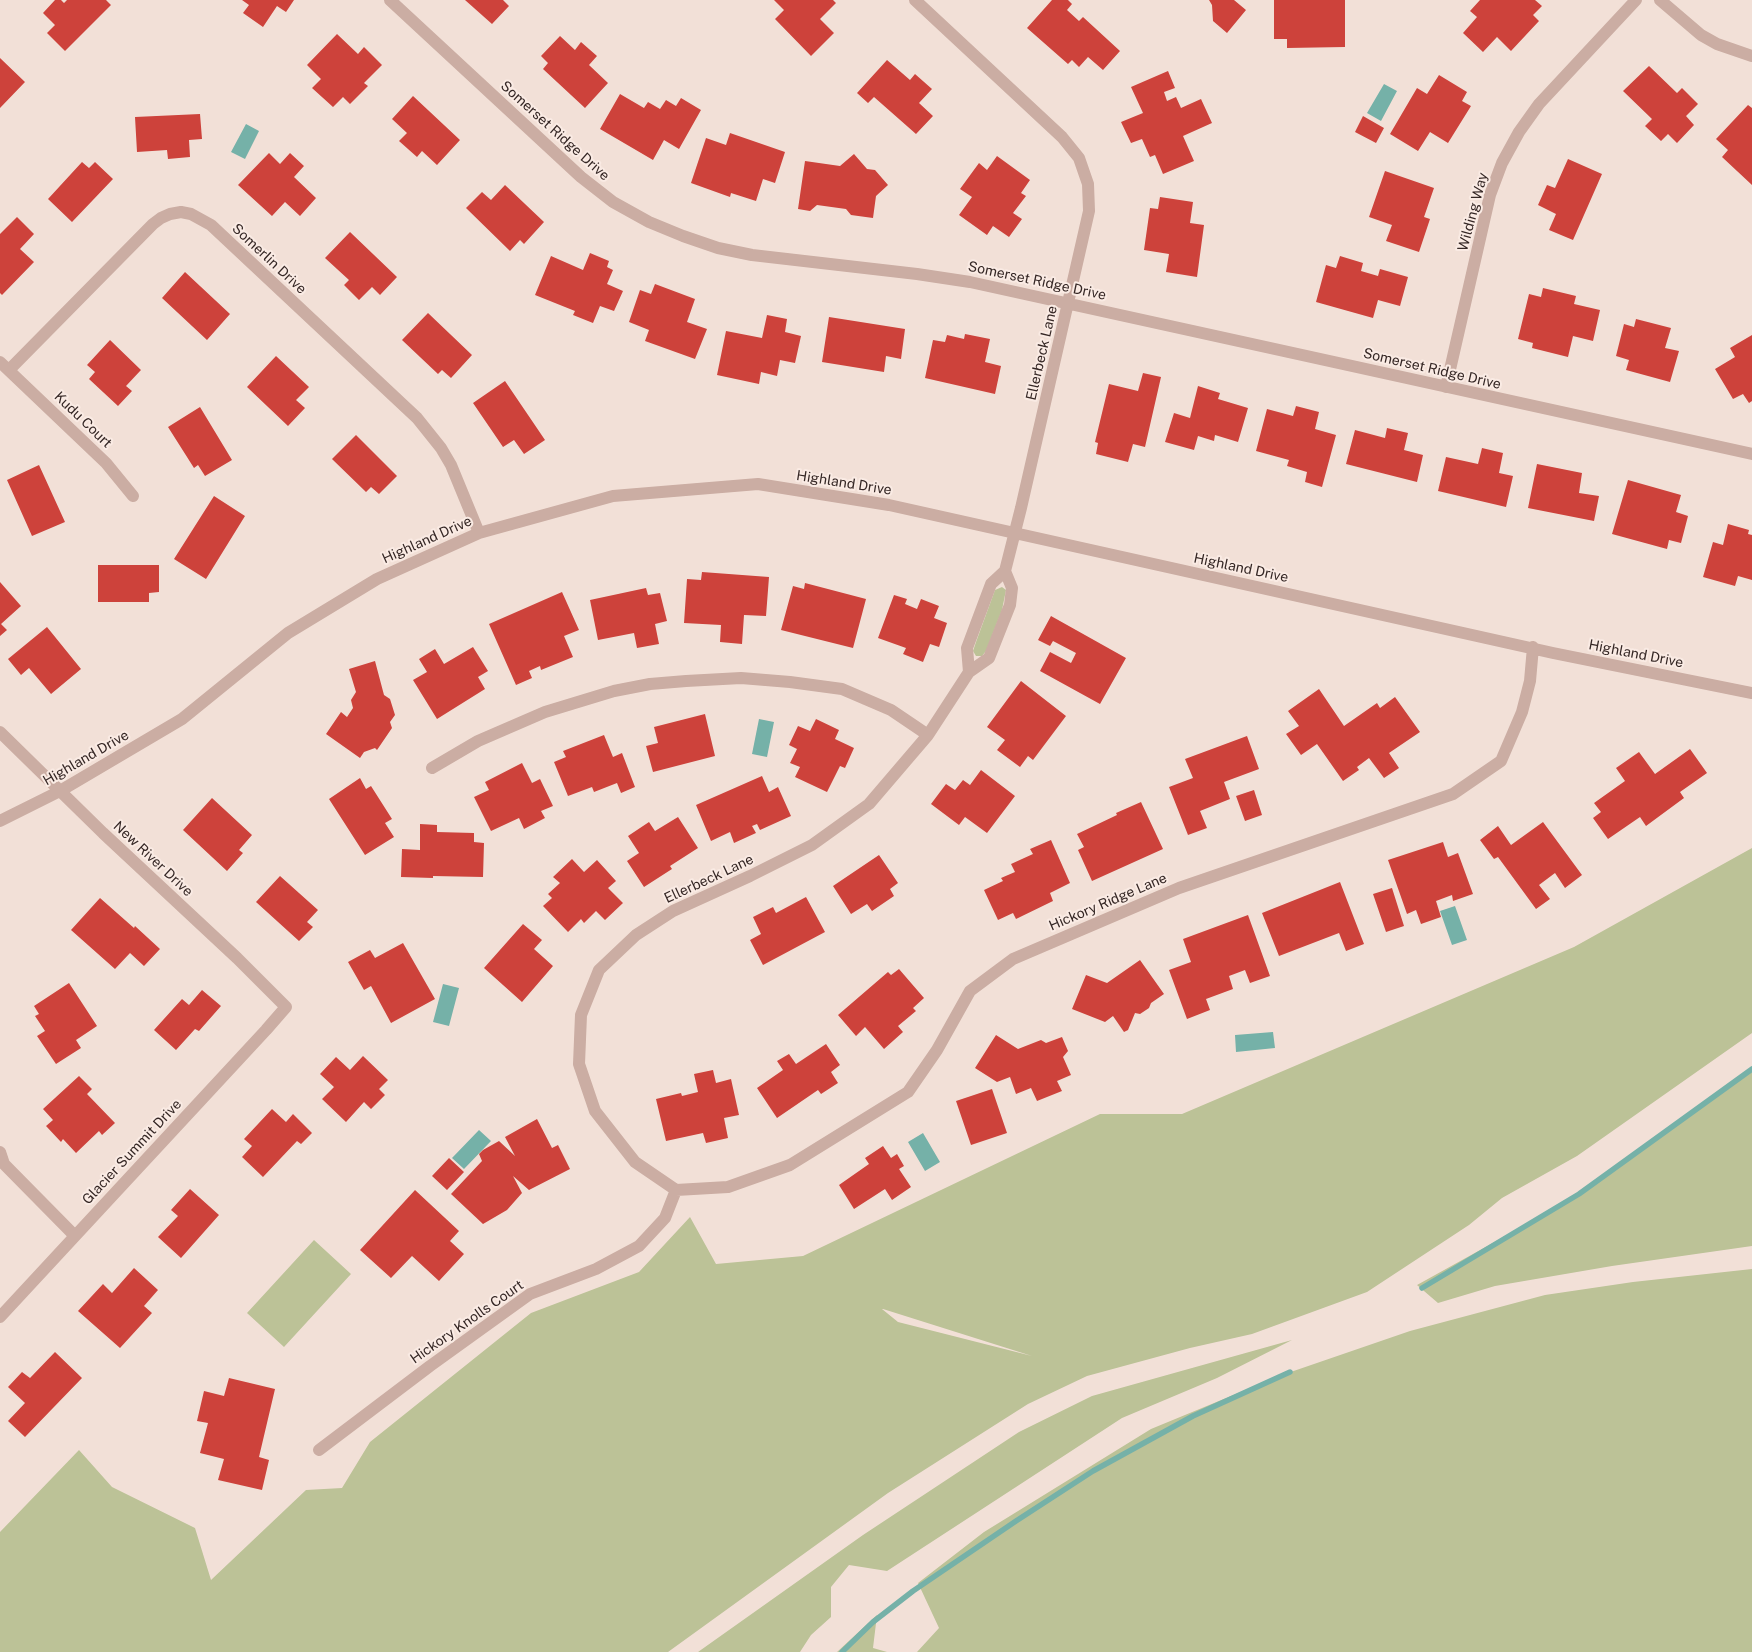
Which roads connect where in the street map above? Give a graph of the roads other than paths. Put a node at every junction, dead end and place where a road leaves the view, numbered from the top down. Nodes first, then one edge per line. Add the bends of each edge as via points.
1 (390, 0) edge
2 (915, 0) edge
3 (1636, 0) edge
4 (1660, 0) edge
5 (1752, 56) edge
6 (1069, 302) junction
7 (4, 366) edge
8 (1446, 387) junction
9 (1752, 454) edge
10 (132, 496) dead end
11 (479, 532) junction
12 (1015, 533) junction
13 (1005, 571) junction
14 (1533, 647) junction
15 (969, 672) junction
16 (1752, 693) edge
17 (0, 732) edge
18 (928, 735) junction
19 (432, 768) dead end
20 (60, 792) junction
21 (0, 821) edge
22 (286, 1006) joint
23 (0, 1152) edge
24 (676, 1190) junction
25 (75, 1236) junction
26 (0, 1317) edge
27 (319, 1450) dead end

1 - 6 street, Somerset Ridge Drive via 581,178 613,202 650,222 718,248 752,255 944,278
2 - 6 street, Ellerbeck Lane via 1062,137 1079,158 1088,184 1089,211
3 - 8 street, Wilding Way via 1539,104 1502,163 1490,195
4 - 5 street via 1701,35
6 - 8 street, Somerset Ridge Drive
6 - 12 street, Ellerbeck Lane
7 - 10 street, Kudu Court via 106,463
7 - 11 street, Somerlin Drive via 152,224 170,214 191,214 211,225 416,418 451,465
8 - 9 street, Somerset Ridge Drive
11 - 12 street, Highland Drive via 613,496 758,484 888,505
11 - 20 street, Highland Drive via 376,579 288,633 182,720
12 - 13 street, Ellerbeck Lane
12 - 14 street, Highland Drive
13 - 15 street, Ellerbeck Lane via 991,584 967,648
13 - 15 street, Ellerbeck Lane via 1012,588 1010,605 989,658
14 - 16 street, Highland Drive
14 - 24 street, Hickory Ridge Lane via 1530,681 1522,712 1500,761 1452,794 1179,888 1013,959 970,991 937,1050 908,1092 790,1166 728,1187
15 - 18 street, Ellerbeck Lane
17 - 20 street, New River Drive
18 - 19 street via 890,710 842,689 741,678 686,681 614,691 544,712 478,741
18 - 24 street, Ellerbeck Lane via 869,804 812,844 673,910 636,935 599,970 581,1015 579,1064 595,1111 635,1162
20 - 21 street, Highland Drive
20 - 22 street, New River Drive
22 - 25 street, Glacier Summit Drive
23 - 25 street via 4,1164
24 - 27 street, Hickory Knolls Court via 666,1218 639,1246 596,1269 530,1294
25 - 26 street, Glacier Summit Drive

